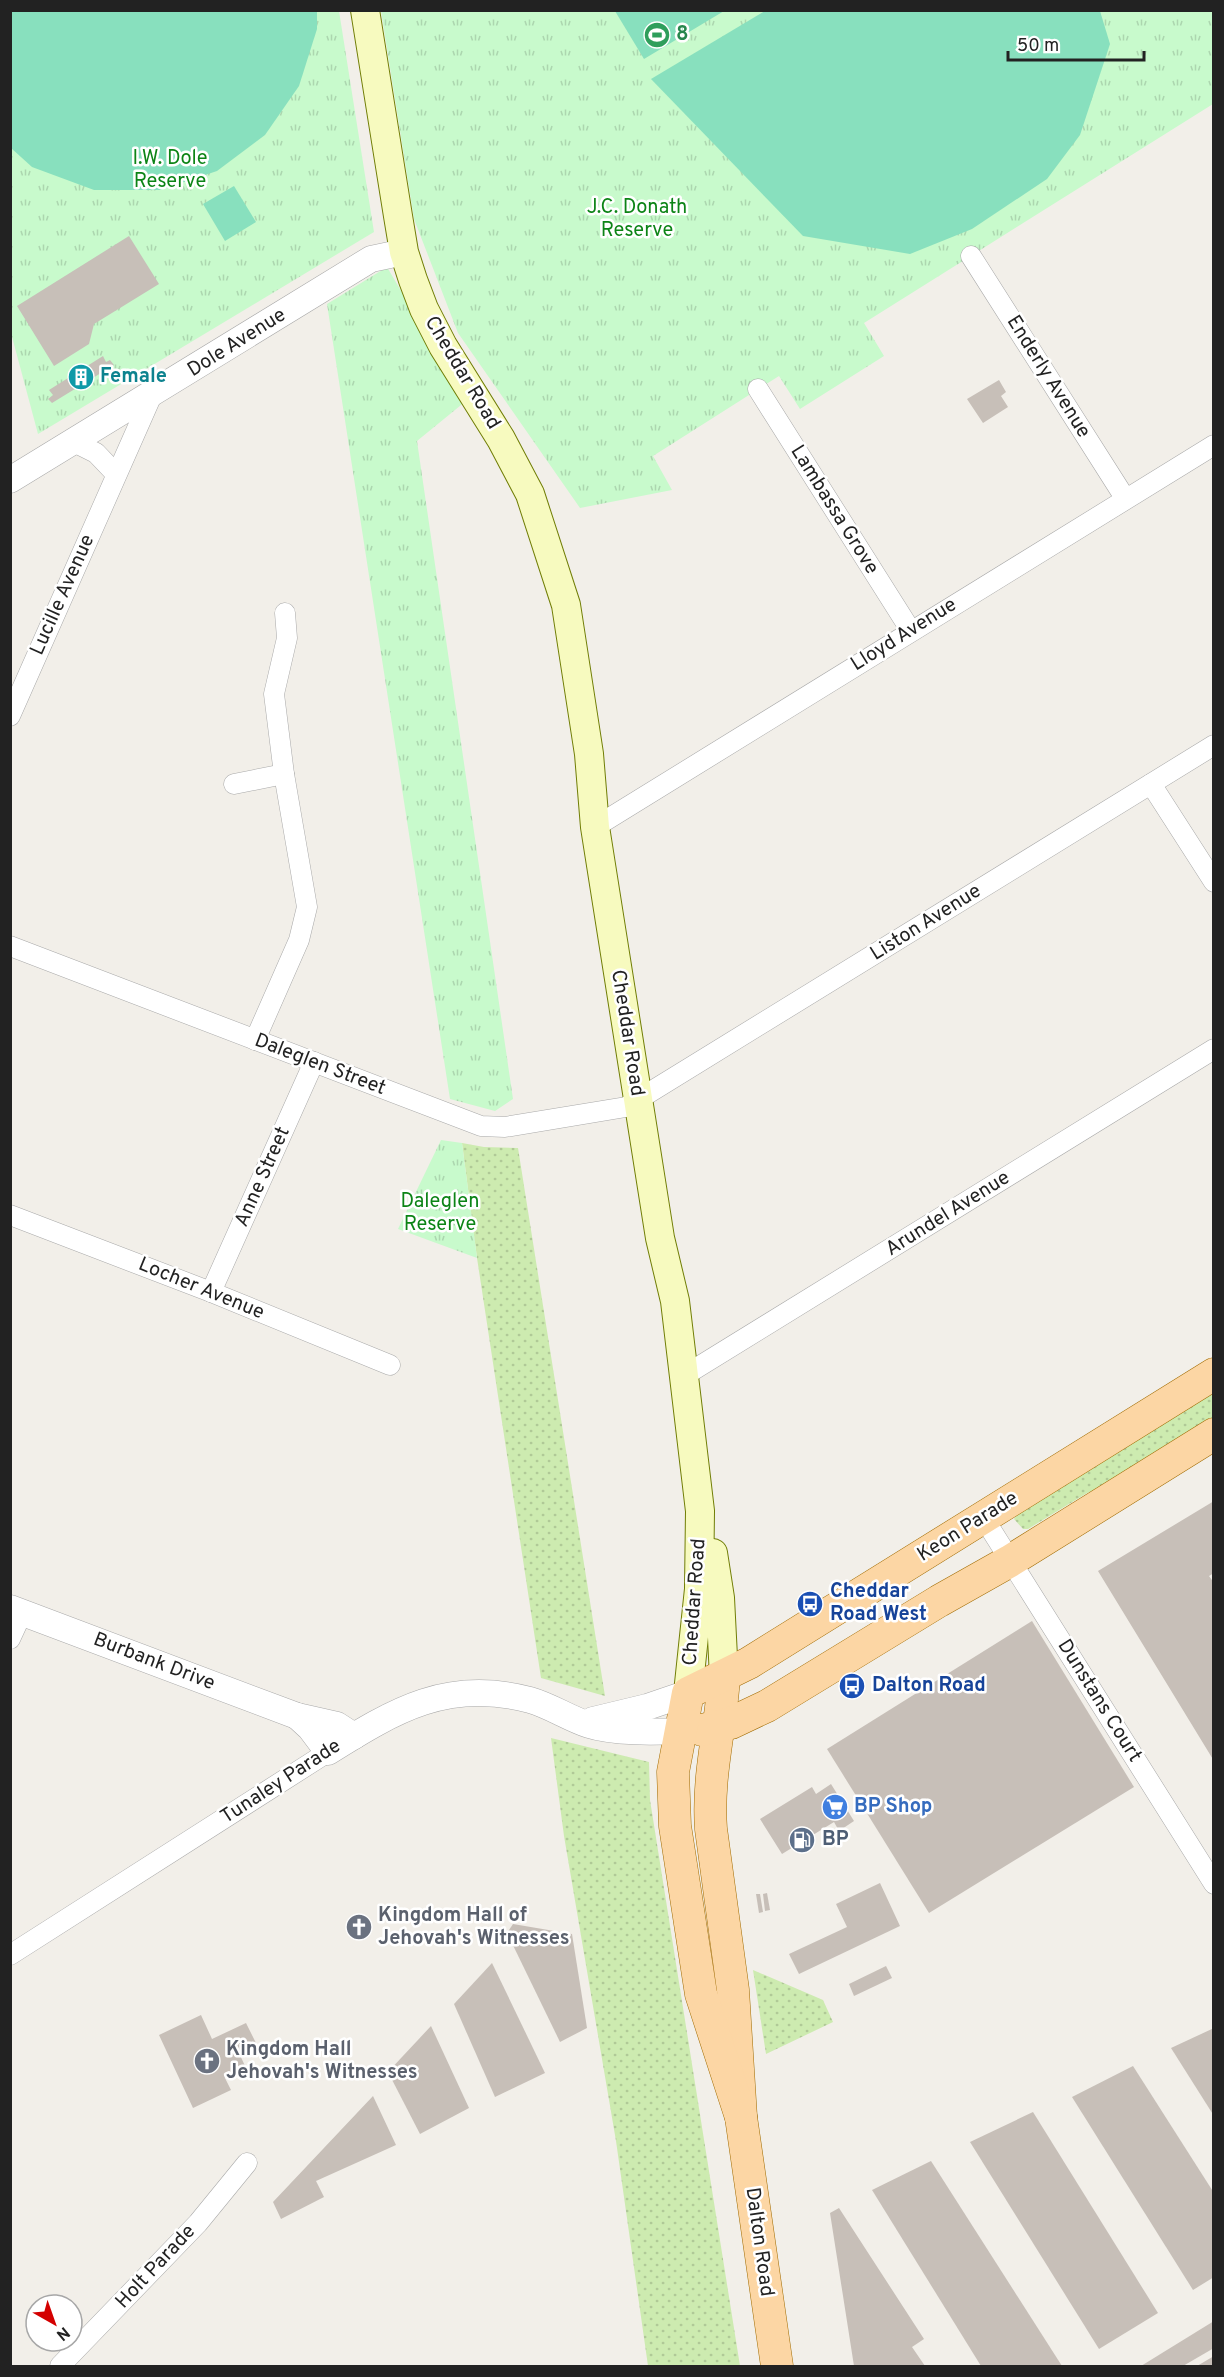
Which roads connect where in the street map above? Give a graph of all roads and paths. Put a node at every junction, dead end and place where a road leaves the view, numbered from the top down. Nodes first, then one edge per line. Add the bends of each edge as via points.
1 (365, 10) edge
2 (405, 252) junction
3 (971, 256) dead end
4 (758, 389) dead end
5 (152, 395) junction
6 (74, 442) junction
7 (1214, 445) edge
8 (116, 474) junction
9 (10, 480) edge
10 (1125, 498) junction
11 (285, 613) dead end
12 (911, 631) junction
13 (10, 716) edge
14 (1214, 745) edge
15 (284, 774) junction
16 (234, 784) dead end
17 (1151, 784) junction
18 (595, 827) junction
19 (1214, 882) edge
20 (10, 946) edge
21 (255, 1040) junction
22 (1214, 1049) edge
23 (314, 1062) junction
24 (637, 1100) junction
25 (10, 1215) edge
26 (211, 1292) junction
27 (390, 1365) dead end
28 (1214, 1374) edge
29 (682, 1377) junction
30 (1214, 1434) edge
31 (700, 1511) junction
32 (983, 1517) junction
33 (1010, 1561) junction
34 (16, 1610) edge
35 (10, 1639) edge
36 (724, 1677) junction
37 (688, 1693) junction
38 (297, 1716) junction
39 (575, 1720) junction
40 (717, 1726) junction
41 (681, 1731) junction
42 (354, 1736) junction
43 (328, 1752) junction
44 (1214, 1884) edge
45 (10, 1955) edge
46 (741, 2116) junction
47 (247, 2163) dead end
48 (60, 2367) edge
49 (777, 2367) edge

1 - 2 main road, Cheddar Road
2 - 5 street, Dole Avenue via 371,259
2 - 18 main road, Cheddar Road via 424,309 521,476 550,550 568,617 590,754
3 - 10 street, Enderly Avenue
4 - 12 street, Lambassa Grove
5 - 6 street, Dole Avenue
5 - 8 street, Lucille Avenue
6 - 8 street via 96,453
6 - 9 street, Dole Avenue
7 - 10 street, Lloyd Avenue
8 - 13 street, Lucille Avenue
10 - 12 street, Lloyd Avenue
11 - 15 street via 287,638 274,694
12 - 18 street, Lloyd Avenue
14 - 17 street, Liston Avenue
15 - 16 street
15 - 21 street via 307,907 299,940
17 - 19 street
17 - 24 street, Liston Avenue
18 - 24 main road, Cheddar Road
20 - 21 street, Daleglen Street
21 - 23 street, Daleglen Street
22 - 29 street, Arundel Avenue
23 - 24 street, Daleglen Street via 481,1126 505,1127 626,1107
23 - 26 street, Anne Street
24 - 29 main road, Cheddar Road via 660,1238 661,1303
25 - 26 street, Locher Avenue
26 - 27 street, Locher Avenue
28 - 32 main road, Keon Parade
29 - 31 main road, Cheddar Road
30 - 33 main road
31 - 36 main road, Cheddar Road via 717,1578
31 - 37 main road, Cheddar Road via 699,1589
32 - 33 street, Dunstans Court
32 - 36 main road, Keon Parade
33 - 40 main road via 758,1711
33 - 44 street, Dunstans Court
34 - 35 street
34 - 38 street, Burbank Drive
36 - 37 main road, Keon Parade
36 - 40 main road, Dalton Road
37 - 39 street via 607,1718
37 - 41 main road, Dalton Road
38 - 42 street, Burbank Drive via 337,1725
38 - 43 street, Burbank Drive
39 - 41 street, Tunaley Parade via 608,1729
39 - 42 street, Tunaley Parade via 530,1700 469,1693 413,1704
40 - 41 main road
40 - 46 main road, Dalton Road via 710,1815 733,1990
41 - 46 main road, Dalton Road via 672,1783 680,1866 701,1994
42 - 43 street, Tunaley Parade
43 - 45 street, Tunaley Parade
46 - 49 main road, Dalton Road
47 - 48 street, Holt Parade via 198,2223

